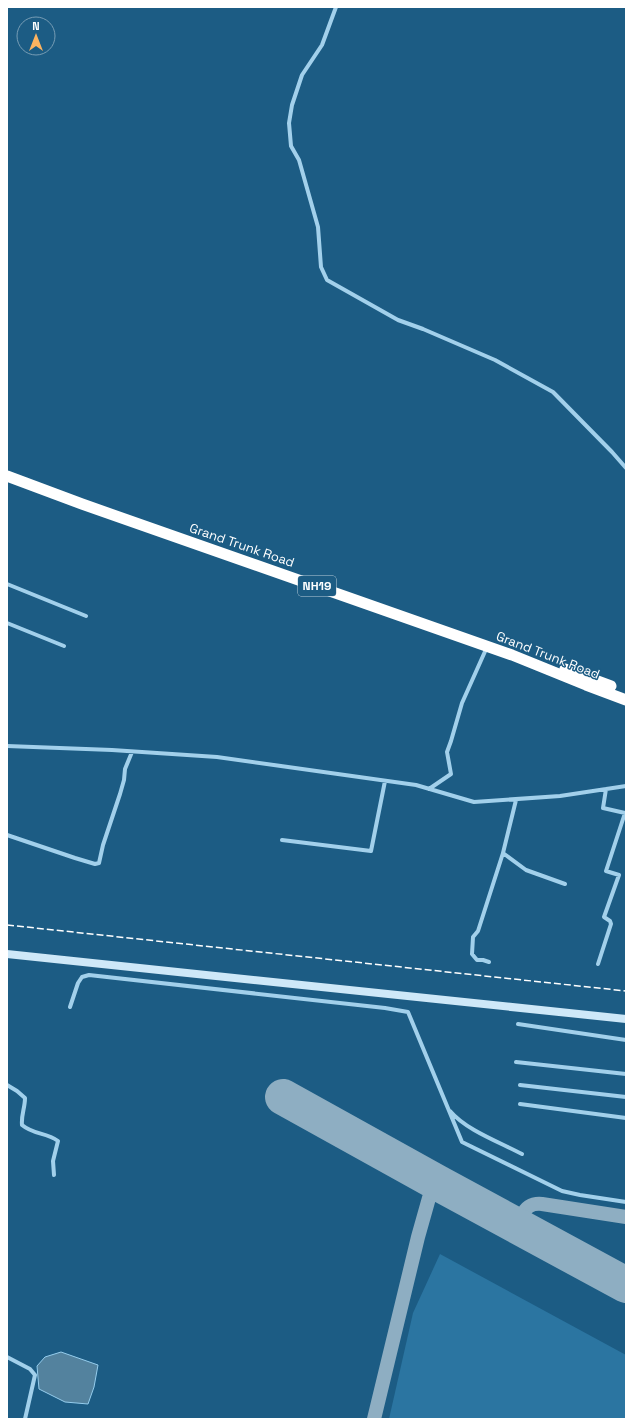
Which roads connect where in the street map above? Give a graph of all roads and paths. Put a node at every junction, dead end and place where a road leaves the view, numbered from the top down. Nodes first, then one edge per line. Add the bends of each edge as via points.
1 (336, 7) edge
2 (626, 468) edge
3 (7, 470) edge
4 (7, 476) edge
5 (7, 584) edge
6 (86, 616) dead end
7 (7, 622) edge
8 (64, 646) dead end
9 (487, 646) junction
10 (626, 692) edge
11 (626, 700) edge
12 (7, 746) edge
13 (132, 752) junction
14 (385, 780) junction
15 (626, 786) edge
16 (429, 789) junction
17 (606, 789) junction
18 (516, 800) junction
19 (7, 835) edge
20 (282, 840) dead end
21 (503, 853) junction
22 (566, 884) dead end
23 (7, 954) edge
24 (489, 962) dead end
25 (598, 964) dead end
26 (70, 1006) dead end
27 (626, 1019) edge
28 (518, 1024) dead end
29 (626, 1040) edge
30 (516, 1062) dead end
31 (626, 1074) edge
32 (7, 1085) edge
33 (520, 1085) dead end
34 (626, 1097) edge
35 (520, 1104) dead end
36 (447, 1107) junction
37 (626, 1118) edge
38 (522, 1154) dead end
39 (54, 1175) dead end
40 (626, 1202) edge
41 (7, 1357) edge
42 (25, 1419) edge

1 - 2 street via 322,45 302,75 289,124 291,146 298,160 318,227 321,267 327,280 398,320 495,360 553,392
3 - 10 highway, Grand Trunk Road / NH19 via 494,642
4 - 9 highway, Grand Trunk Road / NH19
5 - 6 street
7 - 8 street
9 - 11 highway, Grand Trunk Road / NH19
9 - 16 street via 462,703 450,741 448,752 451,774
12 - 13 street
13 - 14 street via 217,757
13 - 19 street via 99,863 95,864
14 - 16 street
14 - 20 street via 371,851
15 - 17 street
16 - 18 street via 474,802
17 - 18 street
17 - 25 street via 603,808 625,813 606,871 619,874 604,918 611,924
18 - 21 street
21 - 22 street via 526,870
21 - 24 street via 478,931 473,938 472,954 477,960
23 - 27 main road
26 - 36 street via 78,983 82,977 89,975 408,1012
28 - 29 street
30 - 31 street
32 - 39 street via 25,1098 22,1125 29,1131 58,1141 53,1161
33 - 34 street
35 - 37 street
36 - 38 street via 456,1118 475,1130
36 - 40 street via 462,1142 562,1191
41 - 42 street via 30,1369 35,1375

